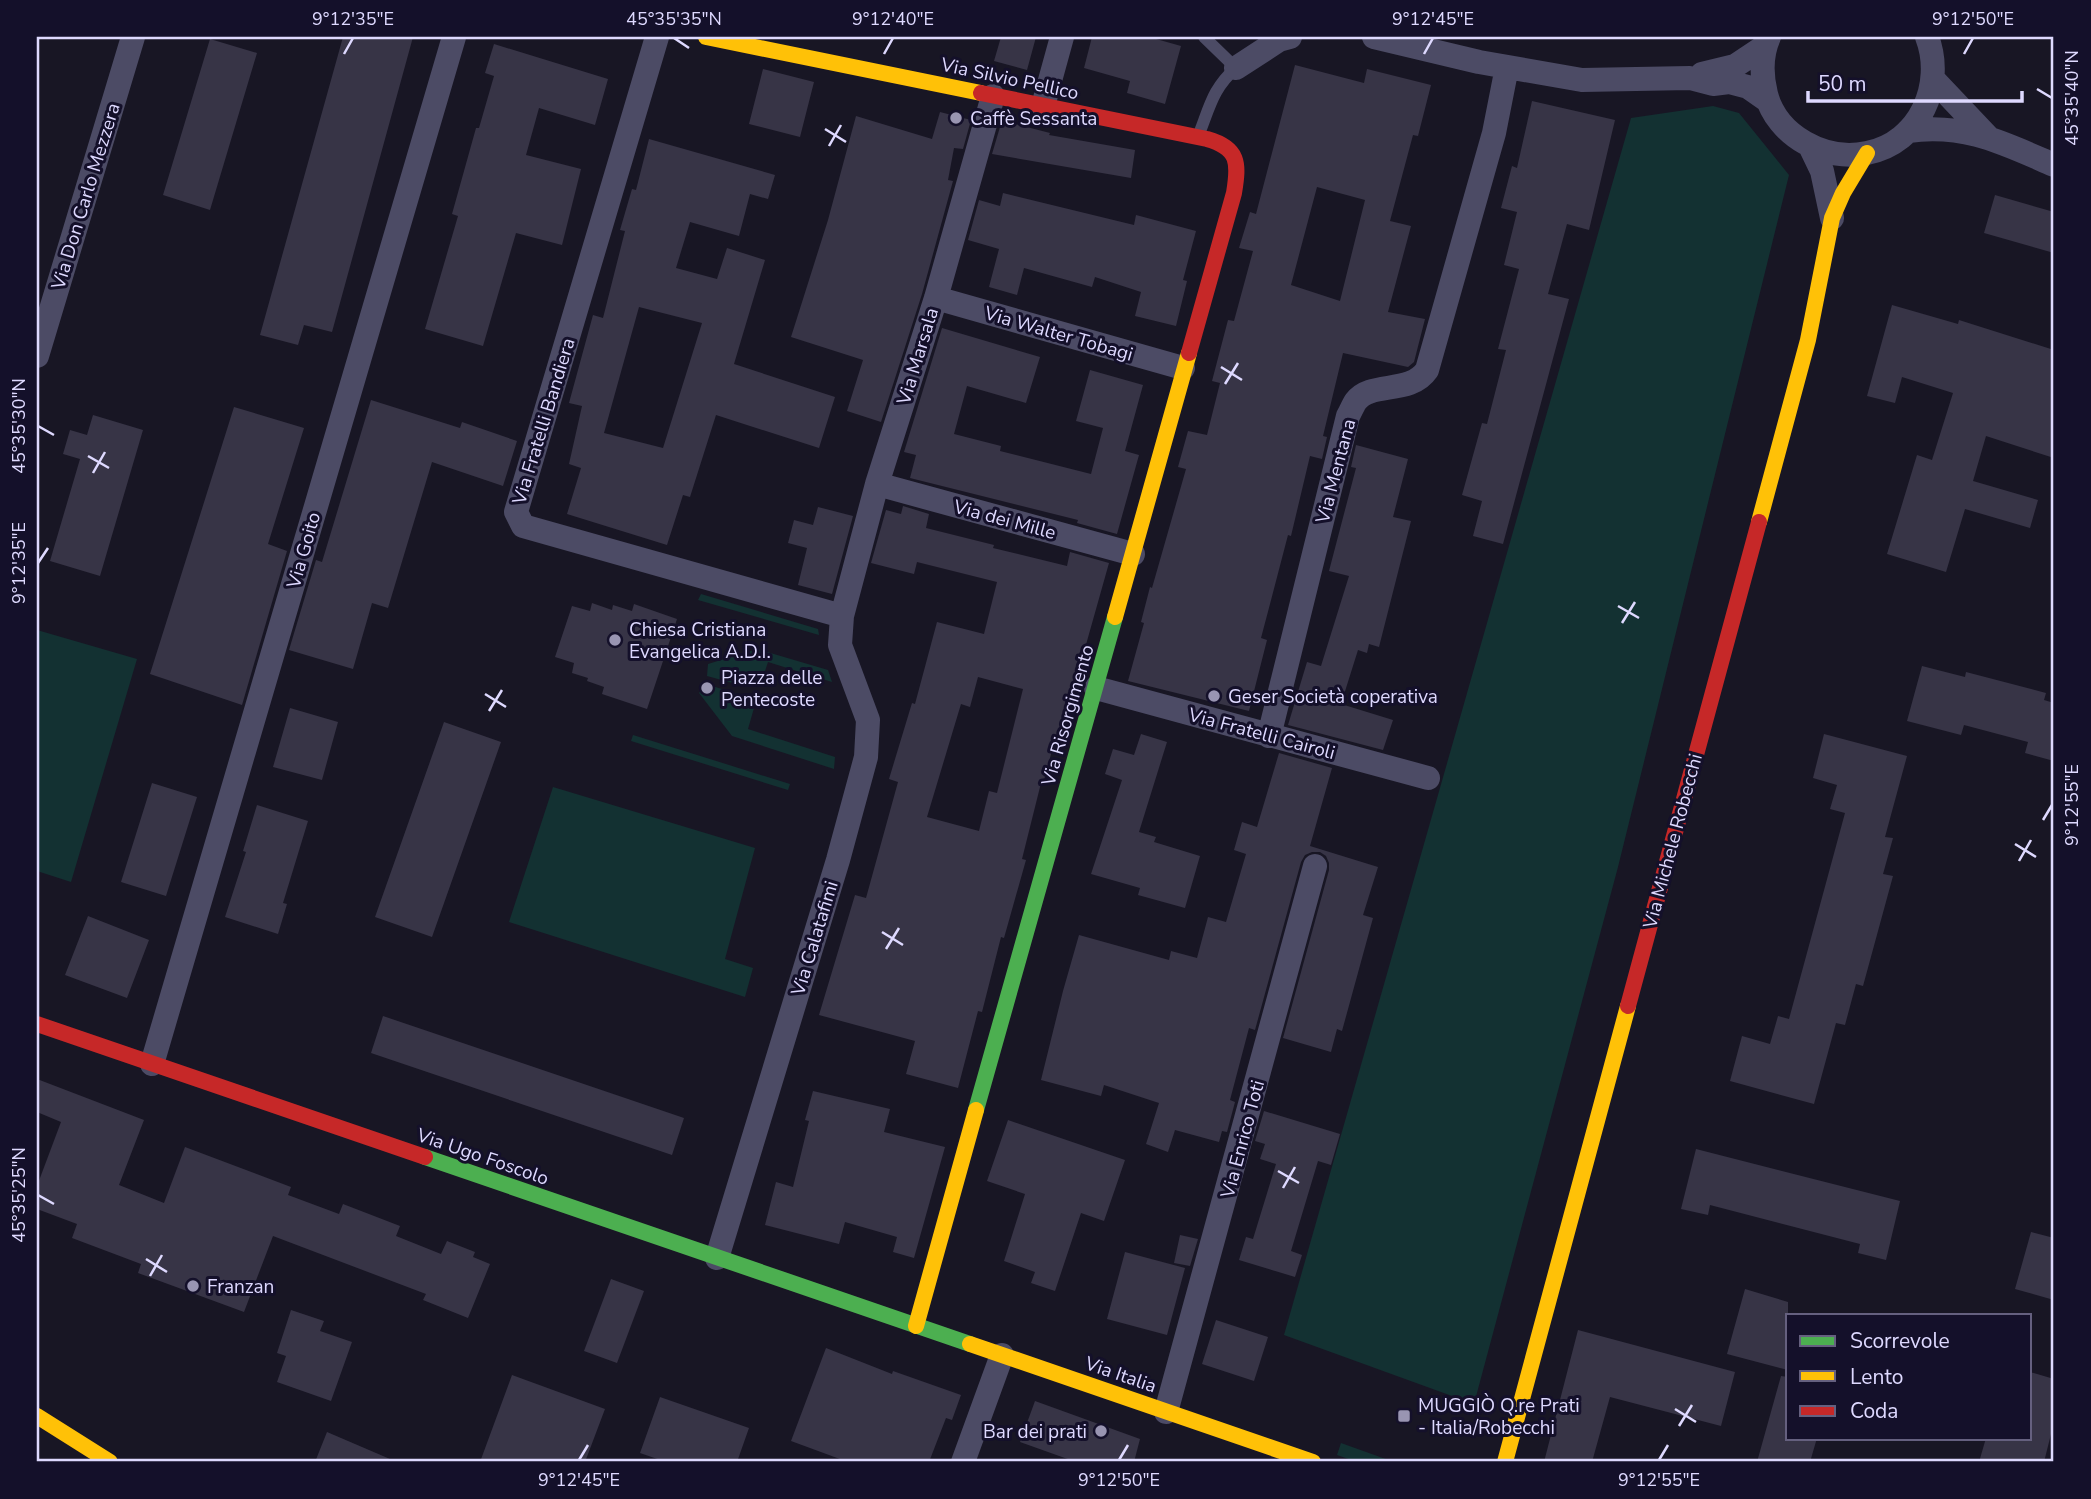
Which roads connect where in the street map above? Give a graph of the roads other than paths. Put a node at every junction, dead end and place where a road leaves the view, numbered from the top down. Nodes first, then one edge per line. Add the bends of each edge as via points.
1 (133, 37) edge
2 (454, 37) edge
3 (657, 37) edge
4 (706, 37) edge
5 (1062, 37) edge
6 (1204, 37) edge
7 (1290, 37) edge
8 (1374, 37) edge
9 (1927, 37) edge
10 (1215, 42) edge
11 (1767, 42) edge
12 (1507, 67) junction
13 (1236, 68) junction
14 (1690, 78) junction
15 (1934, 80) junction
16 (993, 96) junction
17 (1768, 101) junction
18 (1043, 106) junction
19 (1908, 131) junction
20 (1197, 137) junction
21 (1988, 137) junction
22 (1810, 146) junction
23 (1867, 153) junction
24 (2054, 165) edge
25 (1832, 218) junction
26 (936, 298) junction
27 (37, 356) edge
28 (1183, 368) junction
29 (877, 484) junction
30 (1133, 554) junction
31 (842, 616) junction
32 (1096, 688) junction
33 (1269, 736) junction
34 (1428, 778) dead end
35 (1315, 866) dead end
36 (37, 1024) edge
37 (152, 1064) junction
38 (717, 1258) junction
39 (916, 1326) junction
40 (1002, 1355) junction
41 (1166, 1412) junction
42 (37, 1416) edge
43 (110, 1462) edge
44 (963, 1462) edge
45 (1313, 1462) edge
46 (1505, 1462) edge

1 - 27 street, Via Don Carlo Mezzera
2 - 37 street, Via Goito
3 - 31 street, Via Fratelli Bandiera via 516,512 523,526
4 - 16 street, Via Silvio Pellico
5 - 18 street
6 - 10 lane
7 - 13 street
8 - 12 street
9 - 15 street via 1933,52
10 - 13 lane
11 - 14 street via 1735,66
11 - 17 street via 1762,65
12 - 14 street via 1582,80
12 - 33 street, Via Mentana via 1494,133 1427,370 1404,386 1357,398 1348,416
13 - 20 lane via 1210,101
14 - 17 street via 1748,87
15 - 19 street via 1925,108
15 - 21 street
16 - 18 street, Via Silvio Pellico
16 - 26 street, Via Marsala
17 - 22 street via 1778,119
18 - 20 street, Via Silvio Pellico
19 - 21 street via 1933,127
19 - 23 street
20 - 28 street, Via Risorgimento via 1221,143 1233,153 1238,167
21 - 24 street
22 - 23 street via 1838,154
22 - 25 street, Via Michele Robecchi via 1822,171
23 - 25 street, Via Michele Robecchi
25 - 46 street, Via Michele Robecchi via 1808,340
26 - 28 street, Via Walter Tobagi
26 - 29 street, Via Marsala
28 - 30 street, Via Risorgimento
29 - 30 street, Via dei Mille
29 - 31 street, Via Marsala
30 - 32 street, Via Risorgimento
31 - 38 street, Via Calatafimi via 840,645 868,720 866,757
32 - 33 street, Via Fratelli Cairoli
32 - 39 street, Via Risorgimento
33 - 34 street, Via Fratelli Cairoli
35 - 41 street, Via Enrico Toti
36 - 37 street, Via Ugo Foscolo
37 - 38 street, Via Ugo Foscolo
38 - 39 street, Via Ugo Foscolo
39 - 40 street, Via Italia
40 - 41 street, Via Italia
40 - 44 street
41 - 45 street, Via Italia
42 - 43 street

